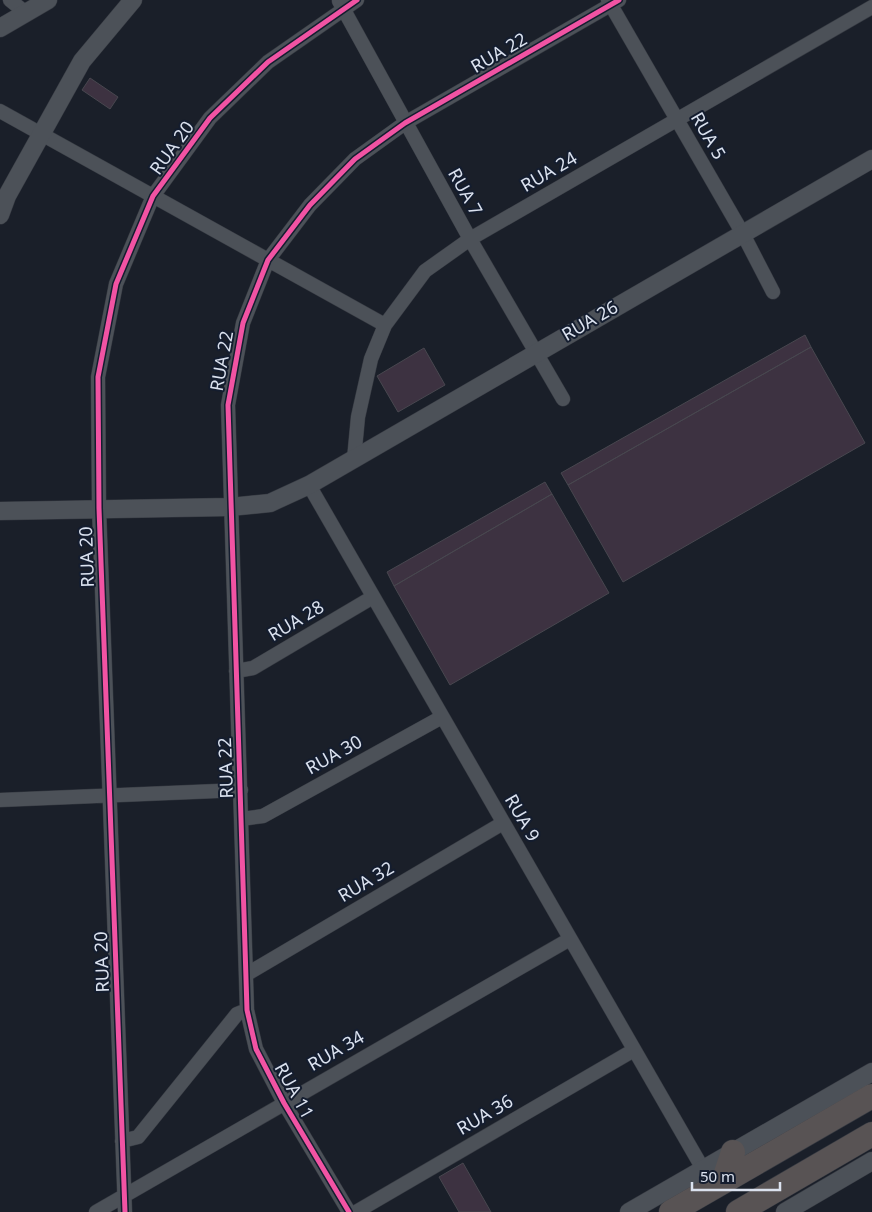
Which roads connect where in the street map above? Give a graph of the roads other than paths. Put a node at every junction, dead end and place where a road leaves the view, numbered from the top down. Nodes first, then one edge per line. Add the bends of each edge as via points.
1 (10, 0) edge
2 (48, 0) edge
3 (133, 0) edge
4 (357, 0) edge
5 (613, 2) edge
6 (340, 4) edge
7 (872, 7) edge
8 (26, 12) junction
9 (0, 28) edge
10 (0, 111) edge
11 (677, 120) junction
12 (406, 123) junction
13 (41, 133) junction
14 (872, 159) edge
15 (153, 196) junction
16 (4, 198) edge
17 (0, 215) edge
18 (743, 234) junction
19 (470, 239) junction
20 (268, 260) junction
21 (773, 292) dead end
22 (385, 325) junction
23 (536, 352) junction
24 (563, 399) dead end
25 (354, 459) junction
26 (309, 485) junction
27 (230, 507) junction
28 (99, 508) junction
29 (0, 510) edge
30 (373, 597) junction
31 (236, 671) junction
32 (442, 717) junction
33 (240, 790) junction
34 (110, 796) junction
35 (0, 800) edge
36 (242, 819) junction
37 (503, 822) junction
38 (570, 939) junction
39 (247, 974) junction
40 (247, 1010) junction
41 (634, 1050) junction
42 (872, 1072) edge
43 (872, 1096) edge
44 (284, 1103) junction
45 (122, 1141) junction
46 (866, 1142) edge
47 (733, 1152) junction
48 (872, 1161) edge
49 (703, 1170) junction
50 (723, 1182) junction
51 (124, 1195) junction
52 (96, 1212) edge
53 (125, 1212) edge
54 (349, 1212) edge
55 (356, 1212) edge
56 (629, 1212) edge
57 (671, 1212) edge
58 (738, 1212) edge
59 (784, 1212) edge

1 - 8 street
2 - 8 street
3 - 13 street via 82,60
4 - 6 street, RUA 20
5 - 11 street, RUA 5
5 - 12 street, RUA 22
6 - 12 street, RUA 7
6 - 15 street, RUA 20 via 268,62 210,118
7 - 11 street, RUA 24
8 - 9 street
10 - 13 street
11 - 18 street, RUA 5
11 - 19 street, RUA 24
12 - 19 street, RUA 7
12 - 20 street, RUA 22 via 349,166 310,205
13 - 15 street
13 - 16 street
14 - 18 street, RUA 26
15 - 20 street
15 - 28 street, RUA 20 via 116,284 98,378
16 - 17 street
18 - 21 street, RUA 5
18 - 23 street, RUA 26
19 - 22 street, RUA 24 via 425,270
19 - 23 street, RUA 7
20 - 22 street
20 - 27 street, RUA 22 via 243,323 228,406
22 - 25 street, RUA 24 via 371,359 358,417
23 - 24 street, RUA 7
23 - 25 street, RUA 26
25 - 26 street, RUA 26
26 - 27 street, RUA 26 via 270,502
26 - 30 street, RUA 9
27 - 28 street, RUA 26
27 - 31 street, RUA 22
28 - 29 street, RUA 26
28 - 34 street, RUA 20
30 - 31 street, RUA 28 via 253,668
30 - 32 street, RUA 9
31 - 33 street, RUA 22
32 - 36 street, RUA 30 via 263,816
32 - 37 street, RUA 9
33 - 34 street
33 - 36 street, RUA 22
34 - 35 street
34 - 45 street, RUA 20
36 - 39 street, RUA 22
37 - 38 street, RUA 9
37 - 39 street, RUA 32
38 - 41 street, RUA 9
38 - 44 street, RUA 34
39 - 40 street, RUA 11
40 - 44 street, RUA 11 via 256,1050
40 - 45 street via 237,1014 138,1137
41 - 49 street, RUA 9
41 - 55 street, RUA 36
42 - 47 street
43 - 50 highway
44 - 51 street, RUA 34
44 - 54 street, RUA 11
45 - 51 street, RUA 20
46 - 58 highway
47 - 49 street
47 - 50 highway
48 - 59 street
49 - 56 street
50 - 57 highway
51 - 52 street, RUA 34
51 - 53 street, RUA 20

